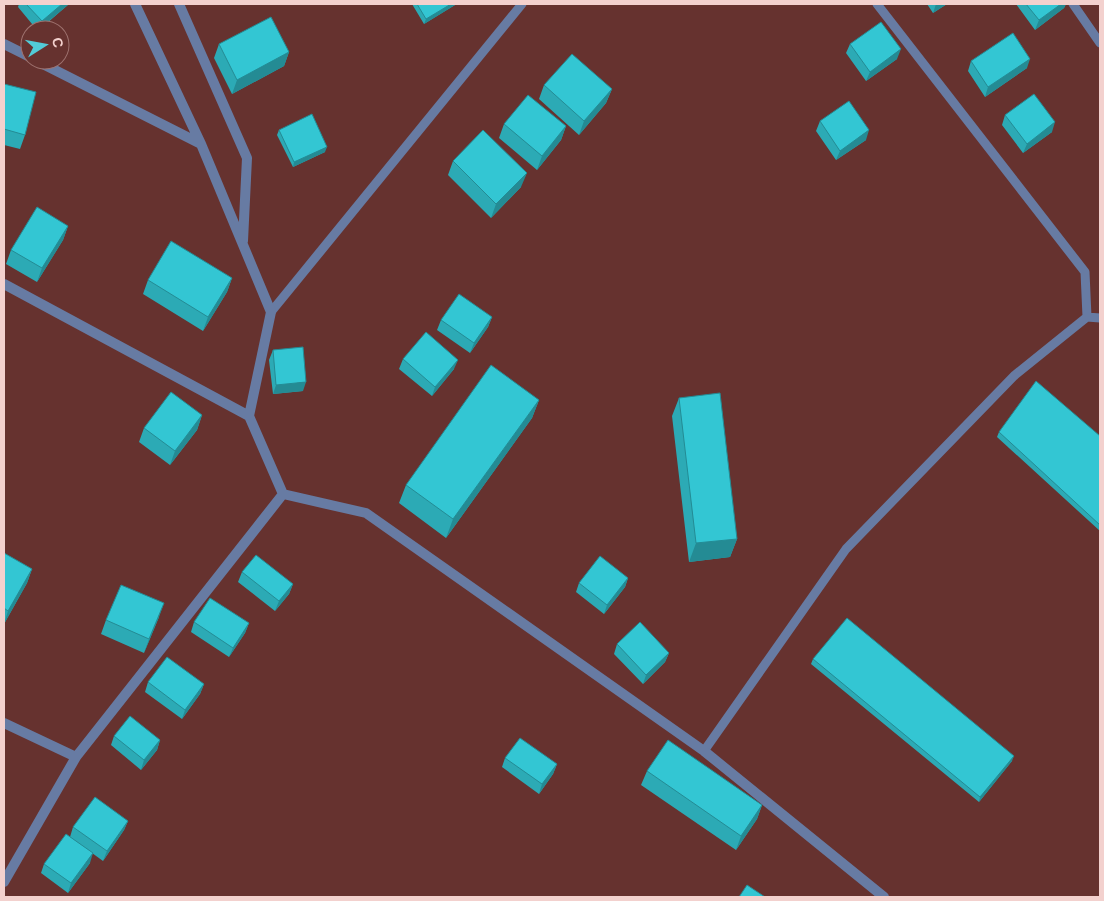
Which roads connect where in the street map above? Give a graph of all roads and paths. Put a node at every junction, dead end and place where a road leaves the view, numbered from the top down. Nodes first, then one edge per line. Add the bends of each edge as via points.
1 (135, 4) edge
2 (179, 4) edge
3 (522, 4) edge
4 (877, 4) edge
5 (1073, 4) edge
6 (1100, 43) edge
7 (4, 44) edge
8 (20, 52) edge
9 (55, 70) edge
10 (200, 144) junction
11 (243, 244) junction
12 (4, 284) edge
13 (272, 312) junction
14 (1087, 317) junction
15 (1100, 318) edge
16 (249, 416) junction
17 (283, 494) junction
18 (4, 723) edge
19 (704, 751) junction
20 (76, 757) junction
21 (4, 882) edge
22 (884, 897) edge

1 - 10 street
2 - 11 street via 247,158
3 - 13 lane
4 - 14 lane via 1085,272
5 - 6 lane
7 - 8 street
9 - 10 street
10 - 11 street
11 - 13 street
12 - 16 street
13 - 16 street
14 - 15 lane
14 - 19 lane via 1015,375 846,549
16 - 17 street
17 - 19 street via 366,514
17 - 20 street
18 - 20 street
19 - 22 street
20 - 21 street

